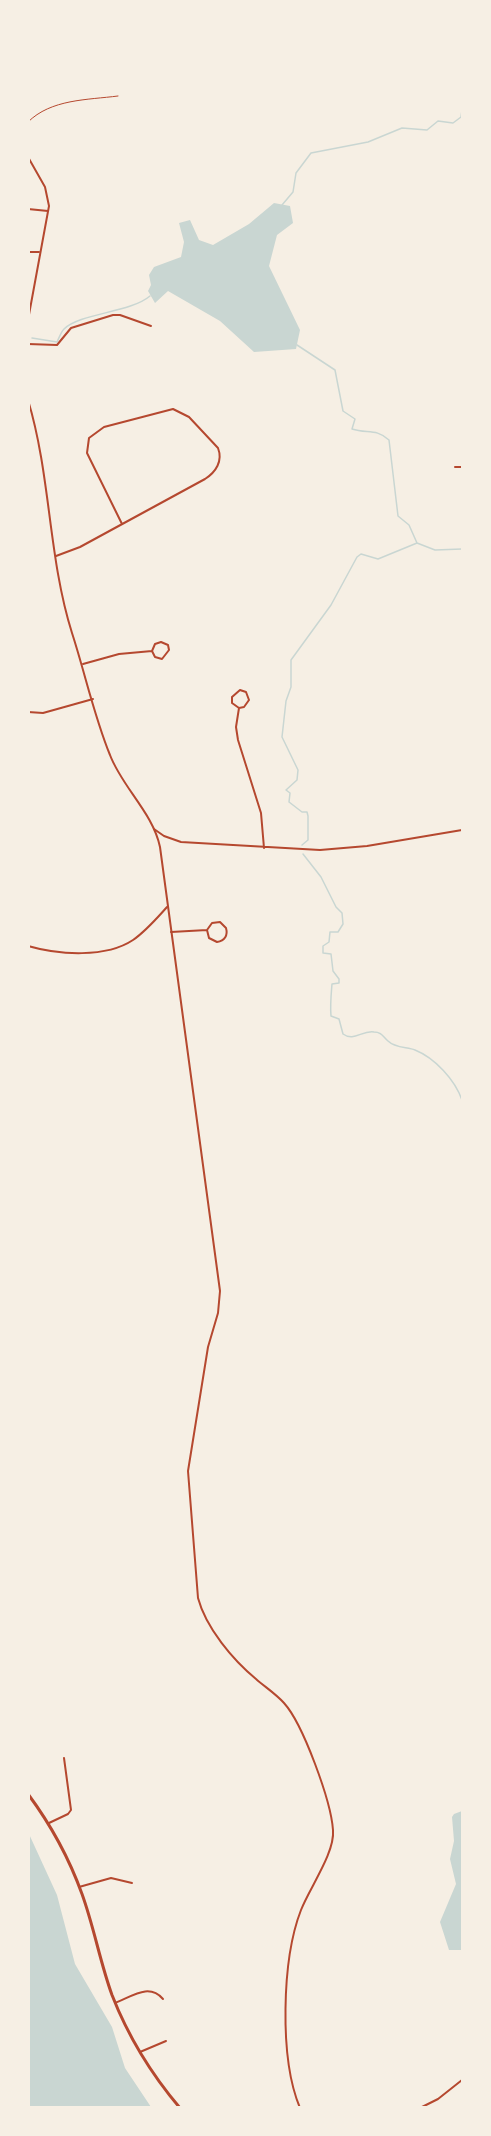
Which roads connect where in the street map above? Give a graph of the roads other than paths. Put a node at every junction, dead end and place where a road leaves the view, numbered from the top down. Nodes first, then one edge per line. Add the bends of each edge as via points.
1 (117, 96) dead end
2 (28, 122) edge
3 (28, 158) edge
4 (28, 164) edge
5 (33, 165) junction
6 (28, 209) edge
7 (48, 212) junction
8 (28, 252) edge
9 (39, 252) junction
10 (30, 301) edge
11 (28, 320) edge
12 (151, 326) dead end
13 (28, 344) edge
14 (28, 399) edge
15 (455, 467) dead end
16 (462, 467) edge
17 (122, 524) junction
18 (56, 556) junction
19 (152, 651) junction
20 (83, 664) junction
21 (93, 699) junction
22 (239, 708) junction
23 (28, 712) edge
24 (150, 824) junction
25 (462, 830) edge
26 (264, 848) junction
27 (167, 907) junction
28 (207, 930) junction
29 (171, 932) junction
30 (28, 946) edge
31 (64, 1758) dead end
32 (28, 1794) edge
33 (49, 1823) junction
34 (132, 1883) dead end
35 (79, 1887) junction
36 (163, 1999) dead end
37 (116, 2003) junction
38 (166, 2041) dead end
39 (140, 2052) junction
40 (462, 2080) edge
41 (180, 2108) edge
42 (300, 2108) edge
43 (420, 2108) edge

1 - 2 lane via 57,104 40,110
3 - 5 street
4 - 5 street
5 - 7 street via 45,187
6 - 7 street
7 - 9 street
8 - 9 street
9 - 10 street
10 - 11 street
12 - 13 street via 113,315 71,328 57,345
14 - 18 street via 40,441
15 - 16 street
17 - 17 street via 206,479 216,469 216,445 181,411 169,409 104,427 89,438 87,453
17 - 18 street
18 - 20 street via 62,596
19 - 19 street via 160,659 167,657 170,650 162,642 155,644
19 - 20 street via 119,654
20 - 21 street
21 - 23 street via 43,713
21 - 24 street via 110,756
22 - 22 street via 248,702 248,694 243,691 231,697
22 - 26 street via 238,740 261,813
24 - 26 street via 164,837 174,840
24 - 27 street via 158,841
25 - 26 street via 344,848
27 - 29 street
27 - 30 street via 138,936 114,948 64,952
28 - 28 street via 215,942 223,940 226,934 220,922 212,923
28 - 29 street
29 - 42 street via 220,1291 189,1466 197,1588 204,1614 220,1638 254,1677 282,1701 300,1730 333,1829 332,1843 298,1918 285,1985 291,2068
31 - 33 street via 71,1810
32 - 33 main road
33 - 35 main road
34 - 35 street via 111,1878
35 - 37 main road
36 - 37 street via 149,1990
37 - 39 main road
38 - 39 street
39 - 41 main road
40 - 43 street

